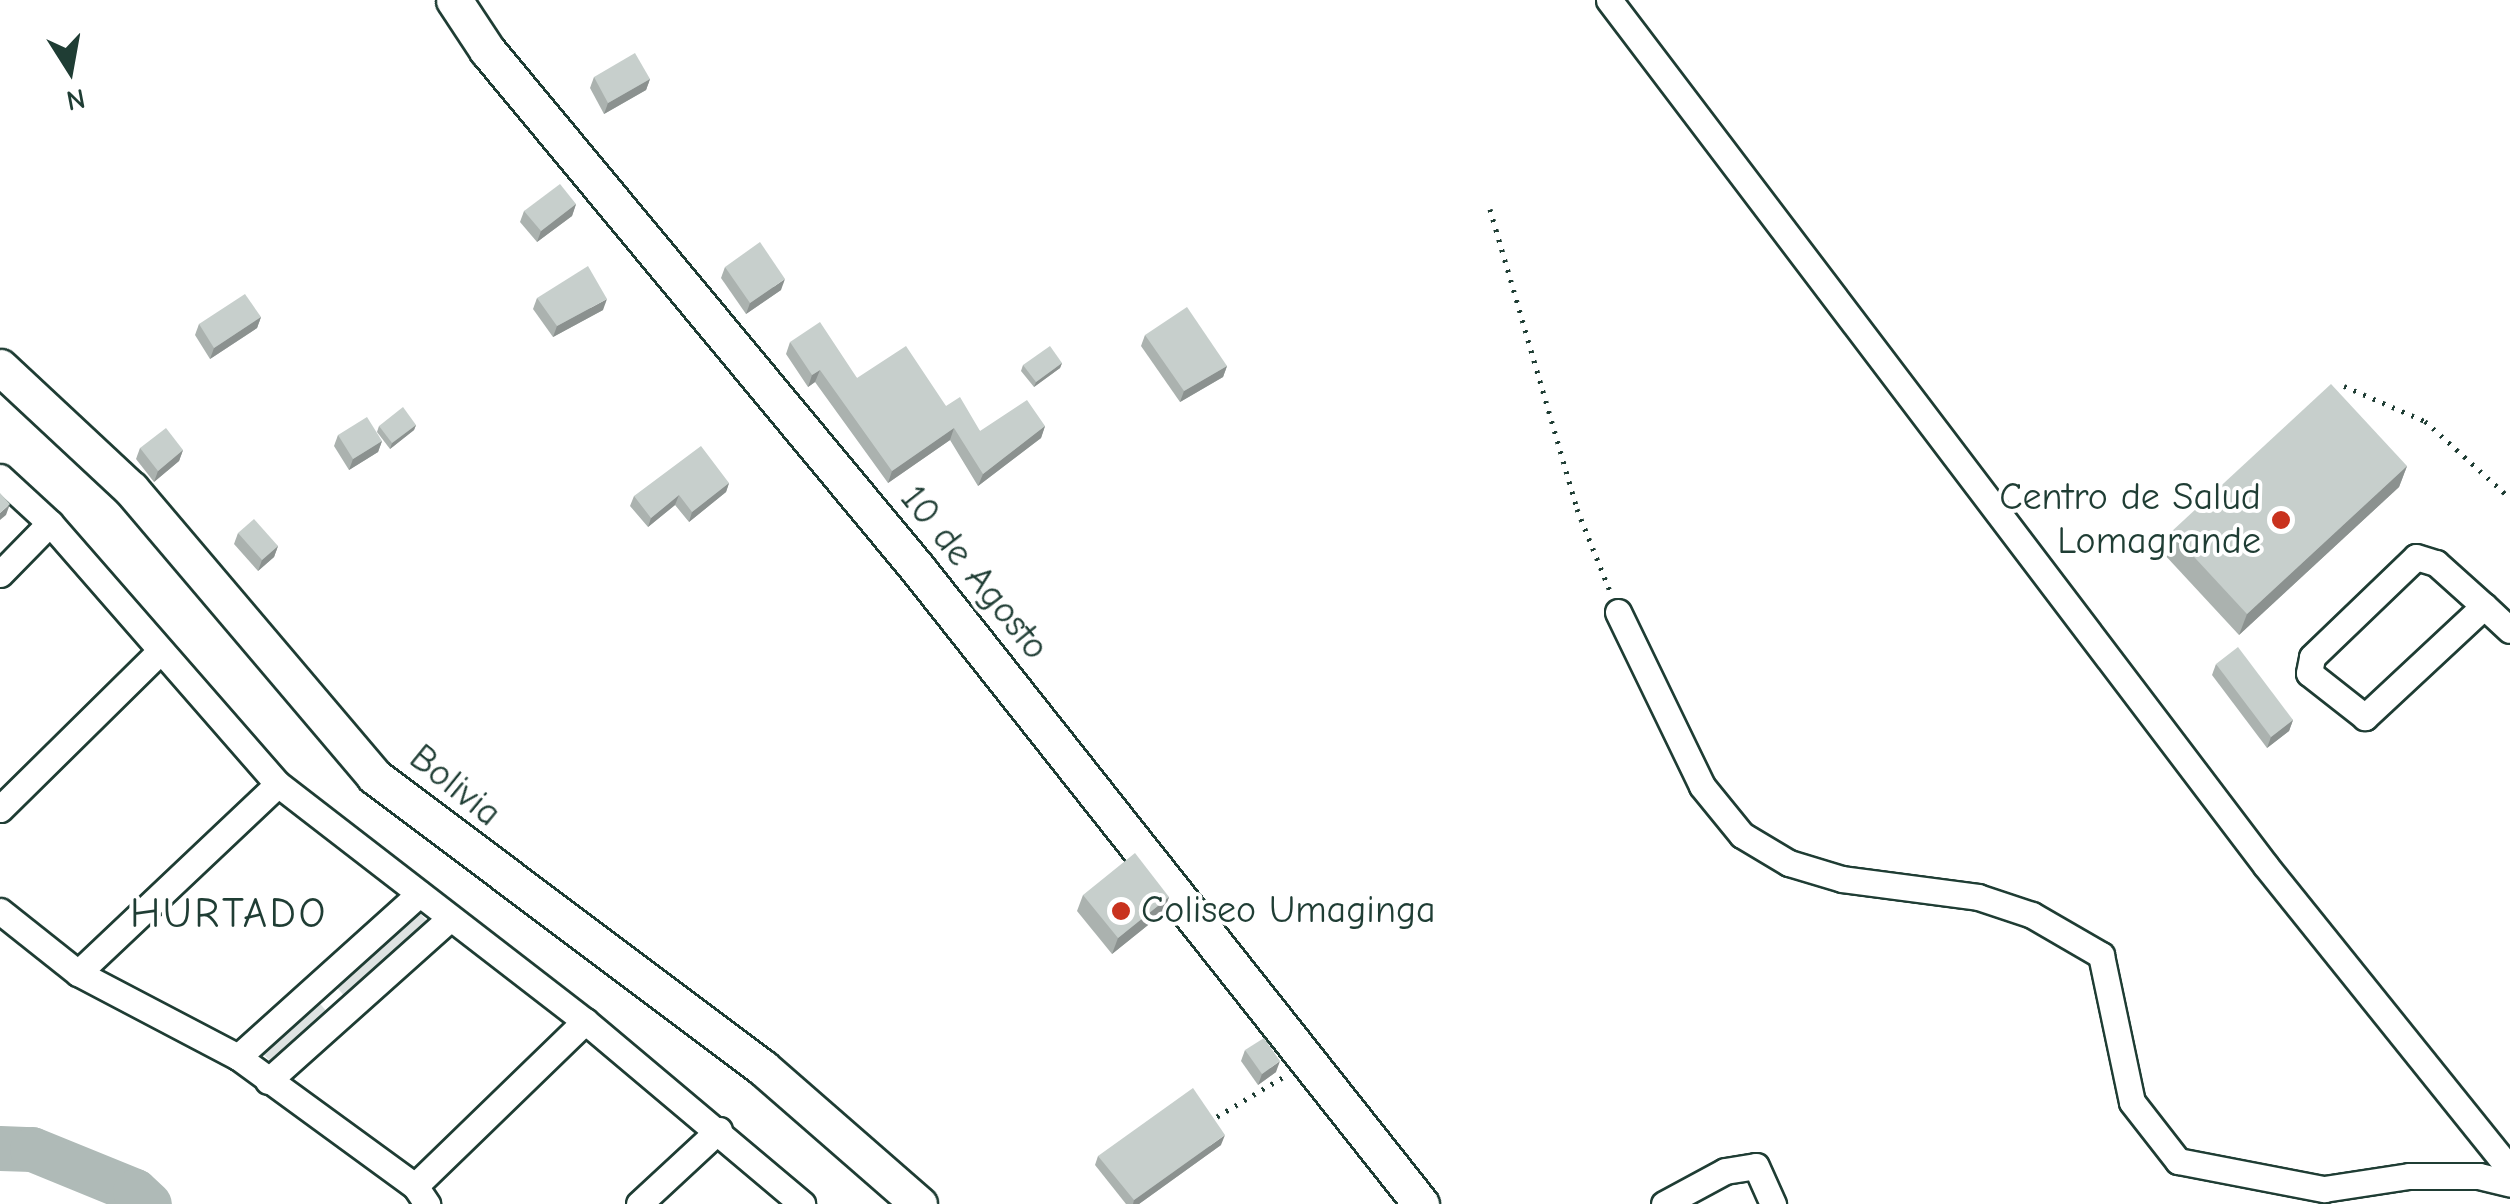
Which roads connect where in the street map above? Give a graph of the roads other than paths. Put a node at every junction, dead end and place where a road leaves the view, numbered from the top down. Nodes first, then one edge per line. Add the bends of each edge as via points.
1 (454, 0) edge
2 (1609, 0) edge
3 (0, 367) edge
4 (0, 477) edge
5 (50, 523) junction
6 (0, 574) edge
7 (2484, 606) junction
8 (1618, 612) road end
9 (2510, 630) edge
10 (160, 651) junction
11 (278, 784) junction
12 (0, 809) edge
13 (419, 894) junction
14 (0, 911) edge
15 (449, 919) junction
16 (78, 973) junction
17 (321, 983) junction
18 (348, 1010) junction
19 (585, 1021) junction
20 (238, 1058) junction
21 (268, 1082) junction
22 (719, 1130) junction
23 (2510, 1169) edge
24 (2510, 1184) edge
25 (421, 1195) edge
26 (639, 1204) edge
27 (802, 1204) edge
28 (919, 1204) edge
29 (1421, 1204) edge
30 (1664, 1204) edge
31 (1773, 1204) edge

1 - 29 street, 10 de Agosto via 487,50 905,553
2 - 23 street via 2266,866
3 - 28 street, Bolivia via 131,488 374,776 763,1068
4 - 5 street
5 - 6 street
5 - 10 street
7 - 7 street via 2436,563 2416,556 2312,657 2309,672 2364,717
7 - 9 street
8 - 24 street via 1702,786 1742,835 1789,863 1842,879 1978,897 2032,914 2101,955 2132,1102 2178,1161 2324,1189 2409,1176 2480,1176
10 - 11 street
10 - 12 street
11 - 13 street
11 - 16 street
13 - 15 street
13 - 17 street
14 - 16 street
15 - 18 street
15 - 19 street
16 - 20 street
17 - 18 street
17 - 20 street
18 - 21 street
19 - 22 street
19 - 25 street
20 - 21 street
21 - 25 street
22 - 26 street
22 - 27 street
30 - 31 street via 1725,1171 1756,1166

